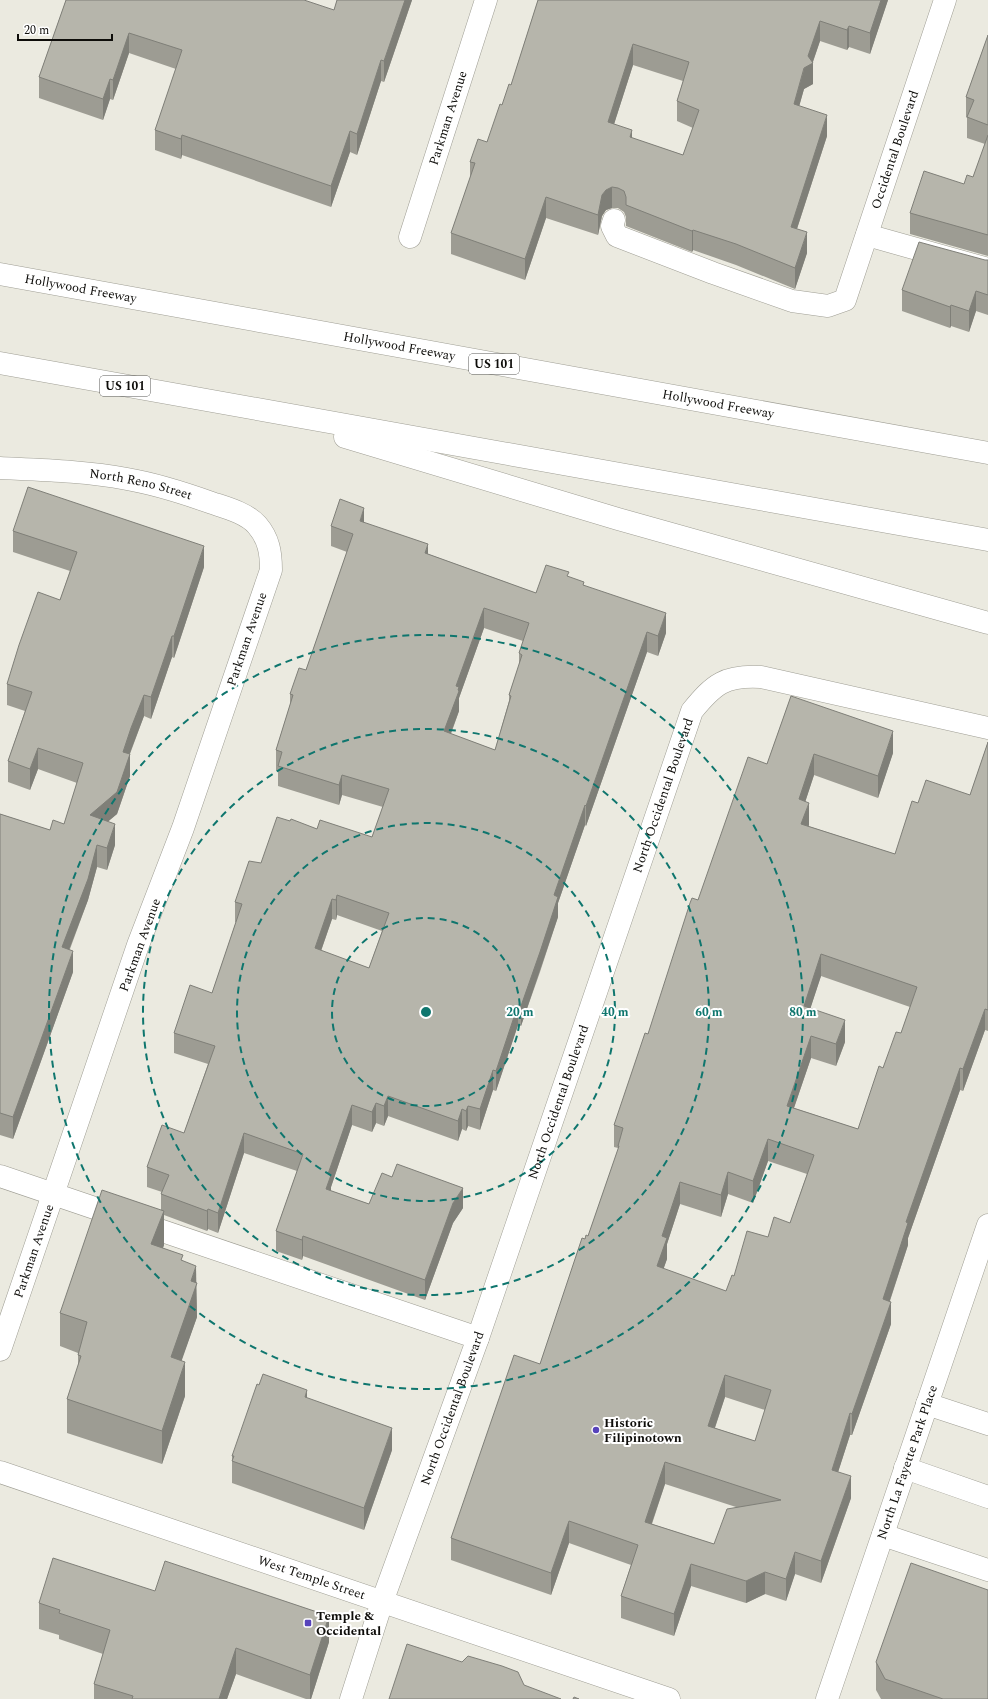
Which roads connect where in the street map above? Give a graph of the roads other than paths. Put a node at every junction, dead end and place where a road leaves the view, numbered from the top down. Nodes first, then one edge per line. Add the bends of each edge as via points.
1 (486, 0) edge
2 (945, 0) edge
3 (614, 220) dead end
4 (867, 235) junction
5 (410, 237) dead end
6 (988, 269) edge
7 (0, 274) edge
8 (0, 363) edge
9 (250, 408) junction
10 (988, 453) edge
11 (0, 468) edge
12 (267, 539) joint
13 (988, 540) edge
14 (988, 623) edge
15 (988, 728) edge
16 (0, 1176) edge
17 (53, 1194) junction
18 (988, 1225) edge
19 (478, 1338) junction
20 (0, 1350) edge
21 (928, 1404) junction
22 (988, 1424) edge
23 (905, 1468) junction
24 (0, 1472) edge
25 (988, 1497) edge
26 (883, 1535) junction
27 (988, 1570) edge
28 (382, 1602) junction
29 (351, 1699) edge
30 (668, 1699) edge
31 (827, 1699) edge

1 - 5 main road, Parkman Avenue
2 - 4 main road, Occidental Boulevard
3 - 4 main road, Occidental Boulevard via 612,226 617,236 713,274 792,301 828,306 845,300
4 - 6 main road
7 - 10 main road, Hollywood Freeway / US 101
8 - 9 main road, US 101
9 - 13 main road, US 101
9 - 14 main road via 610,517
11 - 12 main road, North Reno Street via 73,472 127,479 180,492 240,513 257,524
12 - 17 main road, Parkman Avenue via 271,570 183,828 138,945
15 - 19 main road, North Occidental Boulevard via 761,677 734,678 708,691 692,711
16 - 17 main road
17 - 19 main road
17 - 20 main road, Parkman Avenue
18 - 21 main road, North La Fayette Park Place
19 - 28 main road, North Occidental Boulevard
21 - 22 main road
21 - 23 main road, North La Fayette Park Place
23 - 25 main road
23 - 26 main road, North La Fayette Park Place
24 - 28 main road, West Temple Street
26 - 27 main road
26 - 31 main road, North La Fayette Park Place
28 - 29 main road, North Occidental Boulevard
28 - 30 main road, West Temple Street

